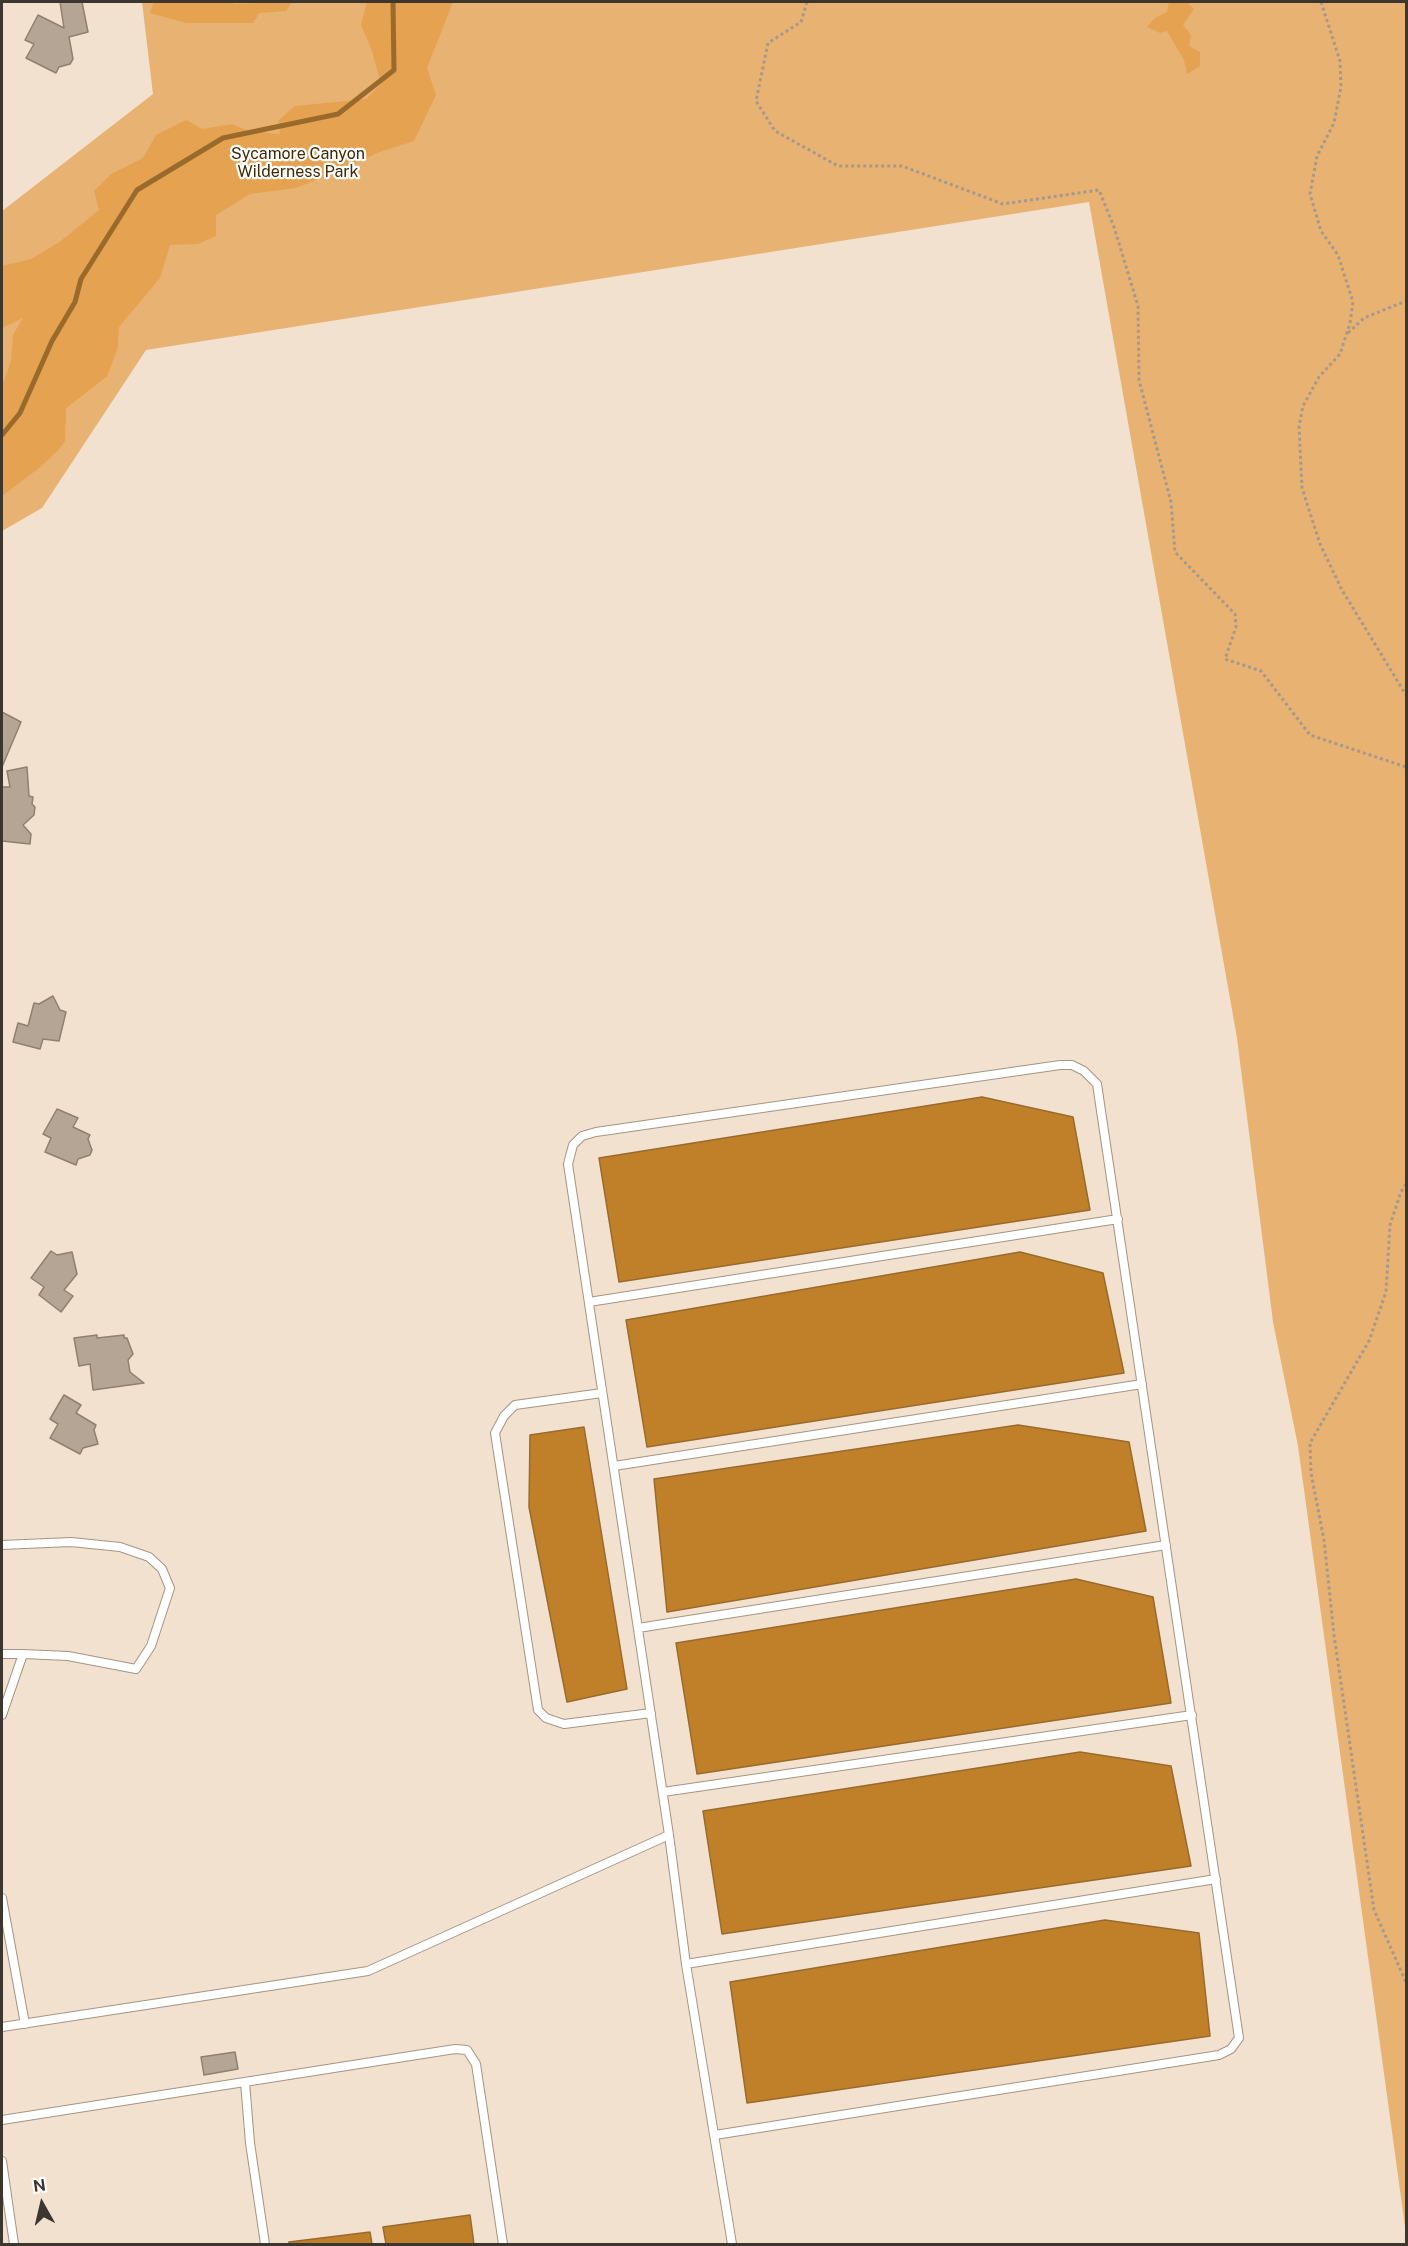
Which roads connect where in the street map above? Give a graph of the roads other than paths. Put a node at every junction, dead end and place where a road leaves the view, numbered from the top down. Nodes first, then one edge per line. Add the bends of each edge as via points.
1 (1118, 1219) junction
2 (589, 1302) junction
3 (1142, 1384) junction
4 (603, 1393) junction
5 (614, 1466) junction
6 (2, 1545) edge
7 (1167, 1545) junction
8 (638, 1628) junction
9 (2, 1654) edge
10 (23, 1654) junction
11 (651, 1713) junction
12 (1192, 1714) junction
13 (2, 1715) edge
14 (663, 1792) junction
15 (669, 1835) junction
16 (1216, 1880) junction
17 (2, 1898) edge
18 (686, 1964) junction
19 (25, 2024) junction
20 (2, 2027) edge
21 (245, 2082) junction
22 (2, 2120) edge
23 (715, 2135) junction
24 (2, 2161) edge
25 (14, 2244) edge
26 (265, 2244) edge
27 (503, 2244) edge
28 (732, 2244) edge

1 - 2 lane
1 - 2 lane via 1097,1084 1087,1072 1072,1065 596,1132 576,1140 568,1164
1 - 3 lane
2 - 4 lane
3 - 5 lane
3 - 7 lane
4 - 5 lane
4 - 11 lane via 515,1405 495,1433 538,1710 546,1718 564,1724
5 - 8 lane
6 - 10 lane via 71,1542 120,1547 149,1557 162,1569 170,1588 151,1646 136,1669 68,1656
7 - 8 lane
7 - 12 lane
8 - 11 lane
9 - 10 lane
10 - 13 lane
11 - 14 lane
12 - 14 lane
12 - 16 lane
14 - 15 lane
15 - 18 lane
15 - 19 lane via 368,1971
16 - 18 lane
16 - 23 lane via 1239,2028 1239,2038 1220,2055
17 - 19 lane
18 - 23 lane
19 - 20 lane
21 - 22 lane
21 - 26 lane
21 - 27 lane via 467,2050 476,2064
23 - 28 lane
24 - 25 lane

